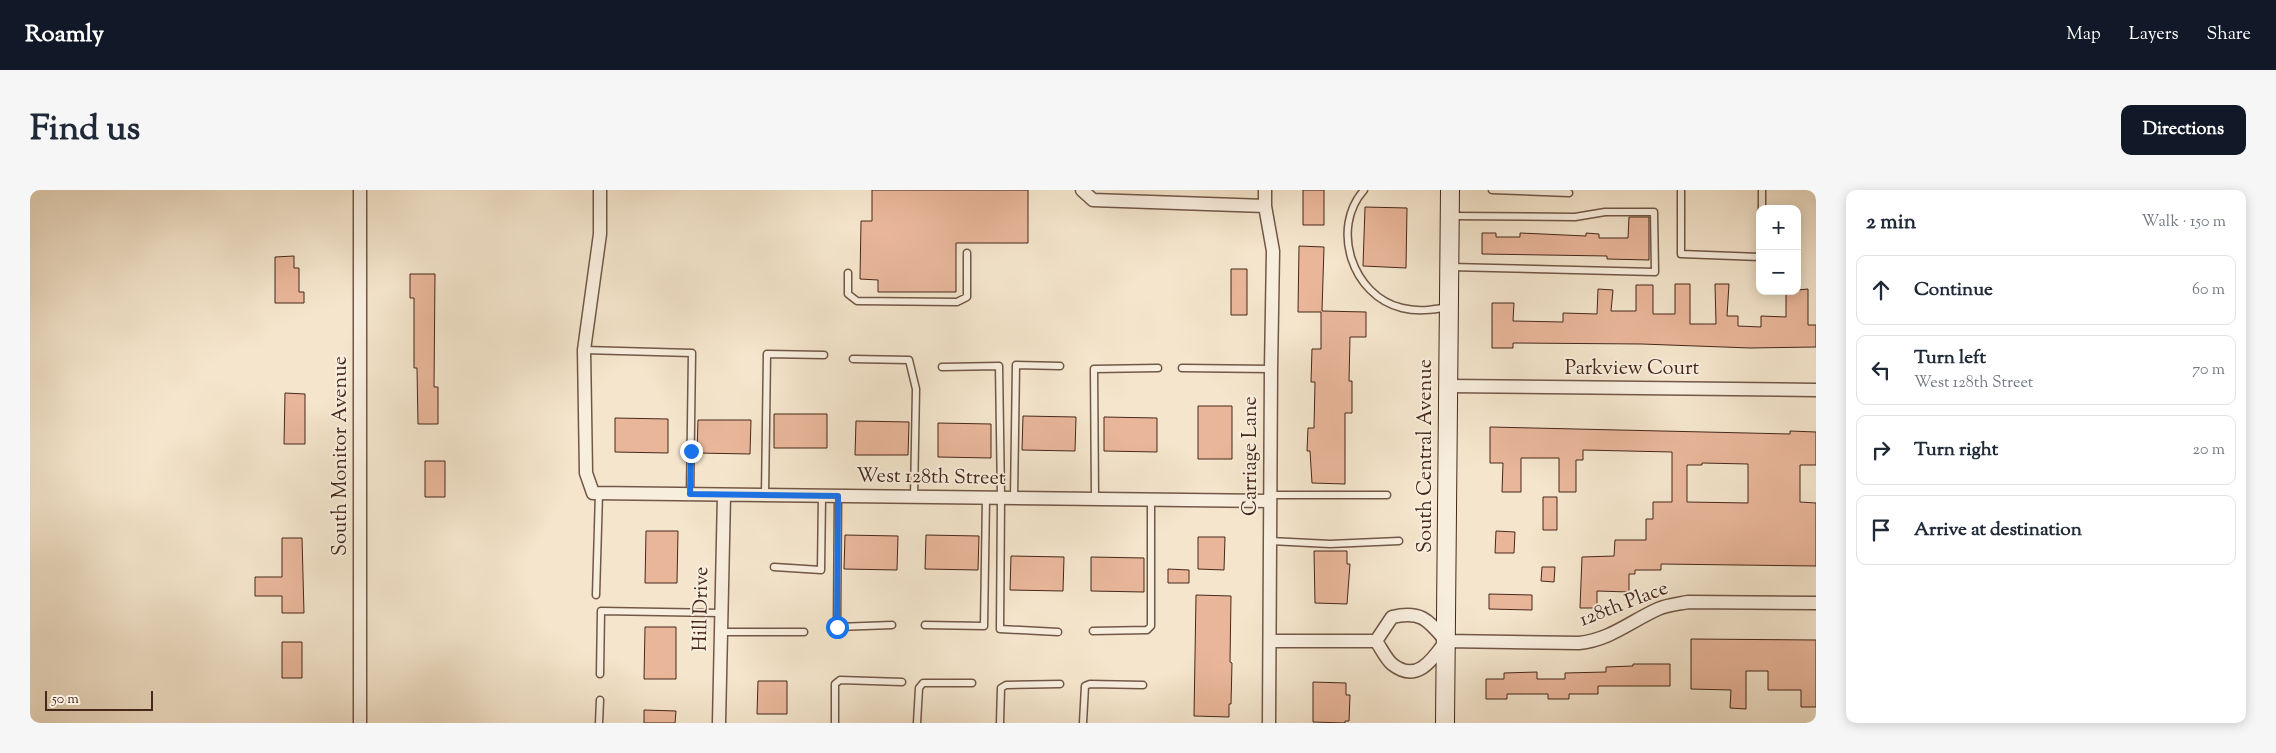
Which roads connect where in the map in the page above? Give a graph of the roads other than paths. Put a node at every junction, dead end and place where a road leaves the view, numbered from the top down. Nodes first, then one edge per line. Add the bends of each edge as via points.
1 (360, 190) edge
2 (600, 190) edge
3 (1082, 190) edge
4 (1265, 190) edge
5 (1364, 190) edge
6 (1450, 190) edge
7 (1492, 190) edge
8 (1681, 190) edge
9 (1762, 190) edge
10 (1569, 193) dead end
11 (1762, 205) edge
12 (1265, 206) junction
13 (1450, 216) junction
14 (967, 253) dead end
15 (1756, 257) edge
16 (1449, 267) junction
17 (848, 273) dead end
18 (1449, 306) junction
19 (584, 350) junction
20 (824, 355) dead end
21 (852, 360) dead end
22 (1060, 366) dead end
23 (942, 367) dead end
24 (1158, 368) dead end
25 (1182, 368) dead end
26 (1271, 369) junction
27 (1448, 386) junction
28 (1816, 390) edge
29 (596, 493) junction
30 (690, 494) junction
31 (724, 495) junction
32 (1387, 495) dead end
33 (765, 496) junction
34 (822, 496) junction
35 (838, 496) junction
36 (914, 497) junction
37 (986, 498) junction
38 (1008, 498) junction
39 (1270, 498) junction
40 (1095, 499) junction
41 (1151, 499) junction
42 (1270, 541) junction
43 (1399, 541) dead end
44 (774, 567) dead end
45 (596, 595) dead end
46 (1816, 603) edge
47 (721, 613) junction
48 (892, 625) dead end
49 (925, 625) dead end
50 (1092, 631) dead end
51 (720, 632) junction
52 (804, 632) dead end
53 (1058, 632) dead end
54 (1270, 641) junction
55 (1376, 641) junction
56 (1446, 641) junction
57 (600, 674) dead end
58 (902, 682) dead end
59 (972, 683) dead end
60 (1060, 684) dead end
61 (1143, 685) dead end
62 (600, 700) dead end
63 (360, 723) edge
64 (599, 723) edge
65 (719, 723) edge
66 (835, 723) edge
67 (918, 723) edge
68 (1000, 723) edge
69 (1084, 723) edge
70 (1269, 723) edge
71 (1445, 723) edge

1 - 63 street, South Monitor Avenue
2 - 19 street via 600,234
3 - 12 street via 1093,200
4 - 12 street, Carriage Lane
5 - 18 lane via 1351,212 1347,236 1351,260 1362,281 1379,298 1401,308 1425,311
6 - 13 street, South Central Avenue
7 - 10 lane
8 - 15 lane via 1681,254
9 - 11 lane
12 - 26 street, Carriage Lane via 1273,251
13 - 16 street, South Central Avenue
13 - 16 lane via 1575,217 1605,212 1654,212 1655,272
14 - 17 lane via 967,297 957,302 857,301 848,294
16 - 18 street, South Central Avenue
18 - 27 street, South Central Avenue
19 - 29 street via 586,473
19 - 30 lane via 692,353
20 - 33 lane via 767,354
21 - 36 lane via 909,360 916,389
22 - 38 lane via 1016,365
23 - 38 lane via 999,366
24 - 40 lane via 1094,369
25 - 26 lane
26 - 39 street, Carriage Lane
27 - 28 street, Parkview Court
27 - 56 street, South Central Avenue
29 - 30 street, West 128th Street
29 - 45 lane
30 - 31 street, West 128th Street
31 - 33 street, West 128th Street
31 - 47 street, Hill Drive
32 - 39 lane
33 - 34 street, West 128th Street
34 - 35 street, West 128th Street
34 - 44 lane via 821,570
35 - 36 street, West 128th Street
35 - 48 lane via 837,627
36 - 37 street, West 128th Street
37 - 38 street, West 128th Street
37 - 49 lane via 984,626
38 - 40 street, West 128th Street
38 - 53 lane via 1000,629
39 - 41 street, West 128th Street
39 - 42 street, Carriage Lane
40 - 41 street, West 128th Street
41 - 50 lane via 1151,626 1147,630
42 - 43 lane via 1330,544
42 - 54 street, Carriage Lane
46 - 56 street, 128th Place via 1688,602 1658,608 1613,634 1590,642
47 - 51 street, Hill Drive
47 - 57 lane via 601,612
51 - 52 lane
51 - 65 street, Hill Drive
54 - 55 street
54 - 70 street, Carriage Lane
55 - 56 street via 1392,617 1407,614 1430,622
55 - 56 street via 1392,664 1404,670 1419,670 1430,663
56 - 71 street, South Central Avenue
58 - 66 lane via 840,680 836,684
59 - 67 lane via 923,683 919,688
60 - 68 lane via 1006,685 1001,688
61 - 69 lane via 1085,686
62 - 64 lane

